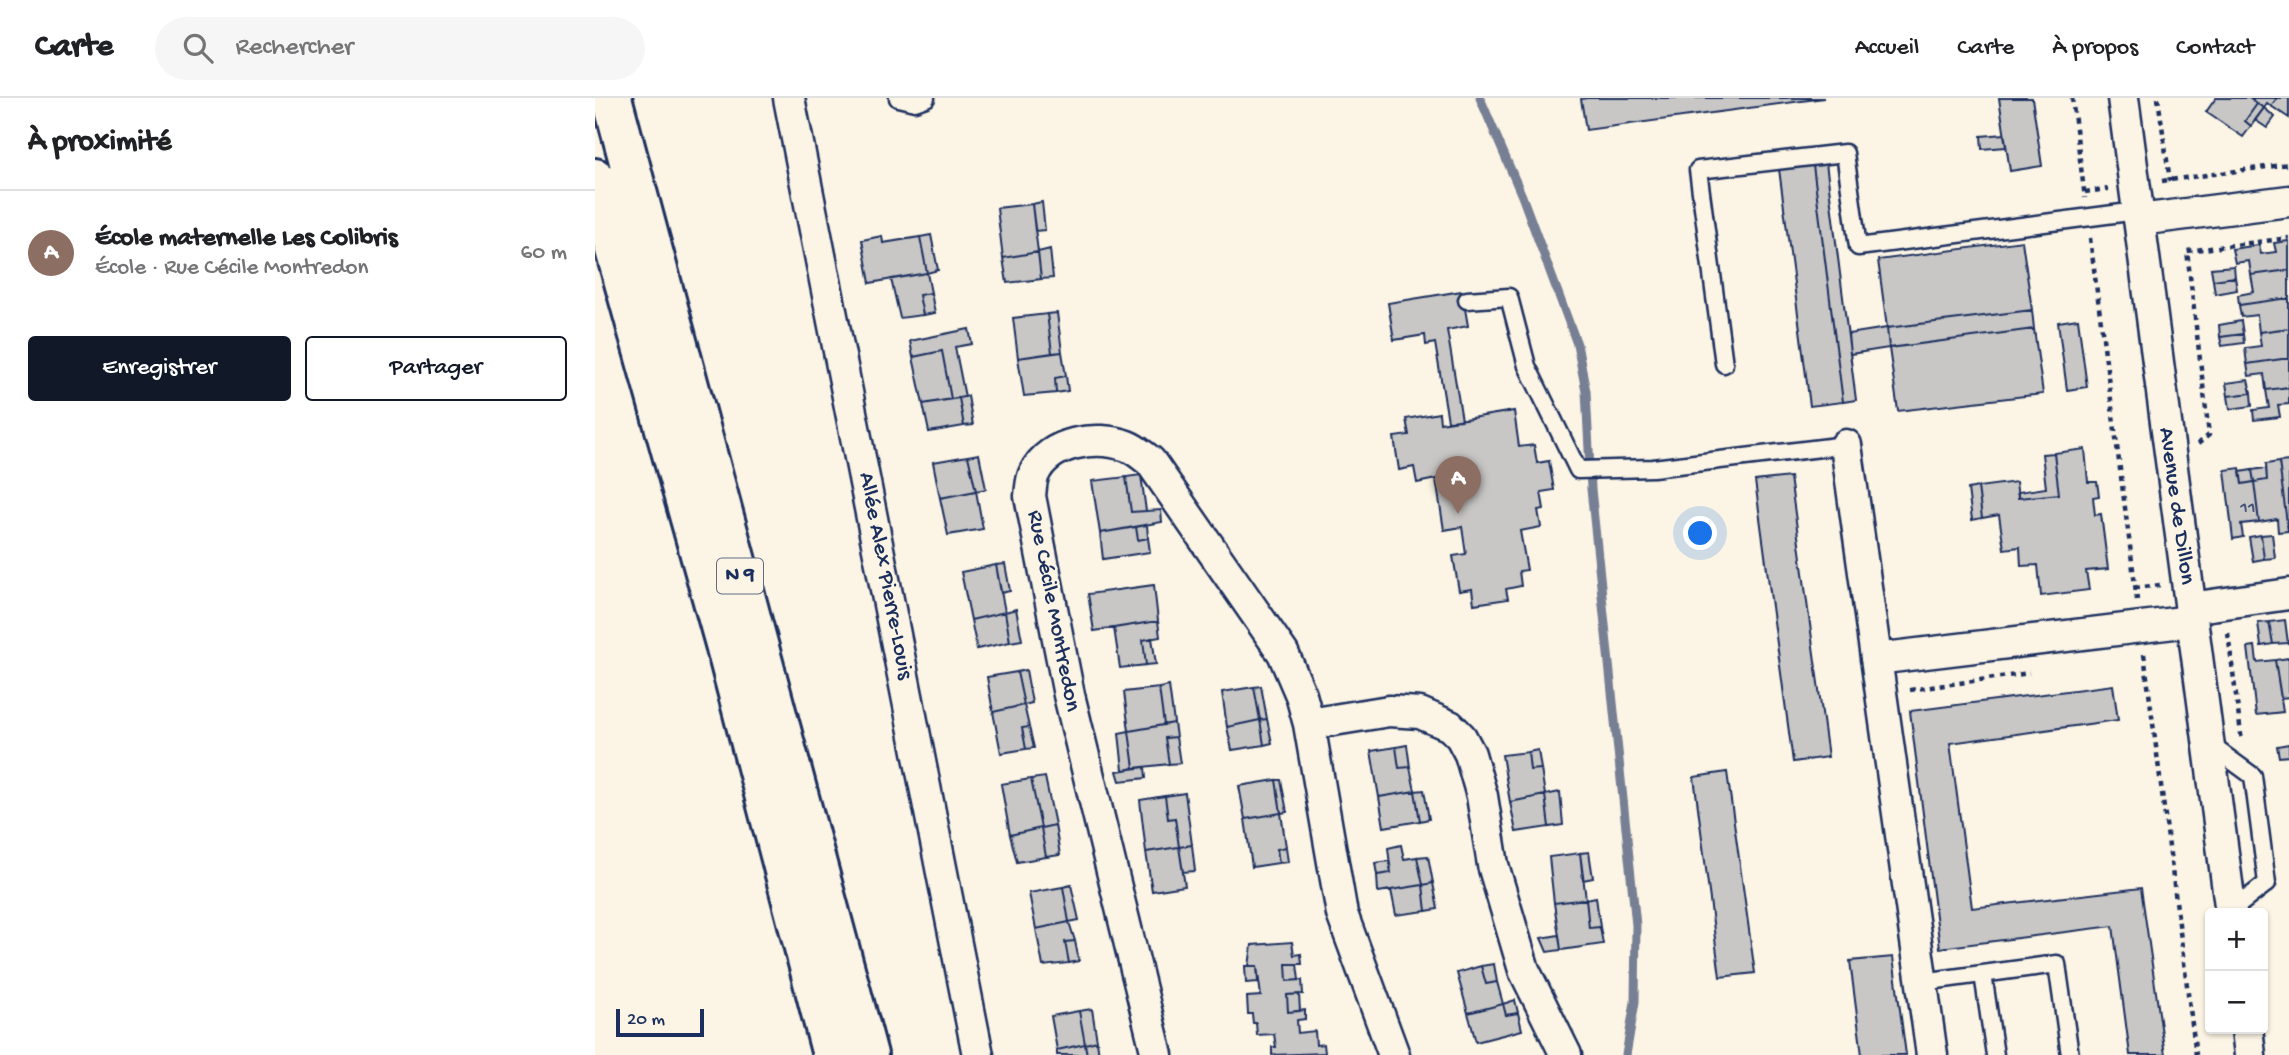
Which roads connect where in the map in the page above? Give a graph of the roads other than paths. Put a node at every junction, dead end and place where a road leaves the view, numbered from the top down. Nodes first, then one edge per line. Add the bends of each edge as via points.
1 (612, 98) edge
2 (628, 98) edge
3 (789, 98) edge
4 (898, 98) edge
5 (926, 98) edge
6 (2123, 98) edge
7 (613, 174) edge
8 (2289, 201) edge
9 (2138, 216) junction
10 (1467, 300) dead end
11 (1724, 363) dead end
12 (1846, 445) joint
13 (2289, 594) edge
14 (2190, 614) junction
15 (1876, 659) junction
16 (1309, 724) junction
17 (2208, 743) junction
18 (2230, 908) edge
19 (2236, 908) edge
20 (1983, 974) junction
21 (1922, 982) junction
22 (2248, 1034) edge
23 (832, 1055) edge
24 (869, 1055) edge
25 (978, 1055) edge
26 (1157, 1055) edge
27 (1394, 1055) edge
28 (1566, 1055) edge
29 (1932, 1055) edge
30 (1995, 1055) edge
31 (2070, 1055) edge
32 (2250, 1055) edge

1 - 7 main road, N 9
2 - 7 lane
3 - 25 street, Allée Alex Pierre-Louis
4 - 5 lane via 915,102
6 - 9 street, Avenue de Dillon
7 - 23 main road, N 9 via 728,657
7 - 24 main road, N 9
8 - 9 street
9 - 11 lane via 2088,218 1858,247 1845,153 1698,170
9 - 14 street, Avenue de Dillon
10 - 12 lane via 1509,297 1527,366 1578,470 1653,468
12 - 15 street
13 - 14 street
14 - 15 street via 2141,627
14 - 17 street, Avenue de Dillon
15 - 21 street
16 - 26 street, Rue Cécile Montredon via 1283,653 1150,461 1130,446 1106,440 1059,449 1045,459 1034,474 1030,496 1034,531
16 - 27 street, Rue Cécile Montredon via 1342,914
16 - 28 street via 1388,711 1420,713 1450,726 1461,737 1482,796 1493,865 1524,970
17 - 18 street, Avenue de Dillon
17 - 19 lane via 2253,776 2267,883
20 - 21 lane
20 - 30 lane
20 - 31 lane via 2057,964
21 - 29 street
22 - 32 street

